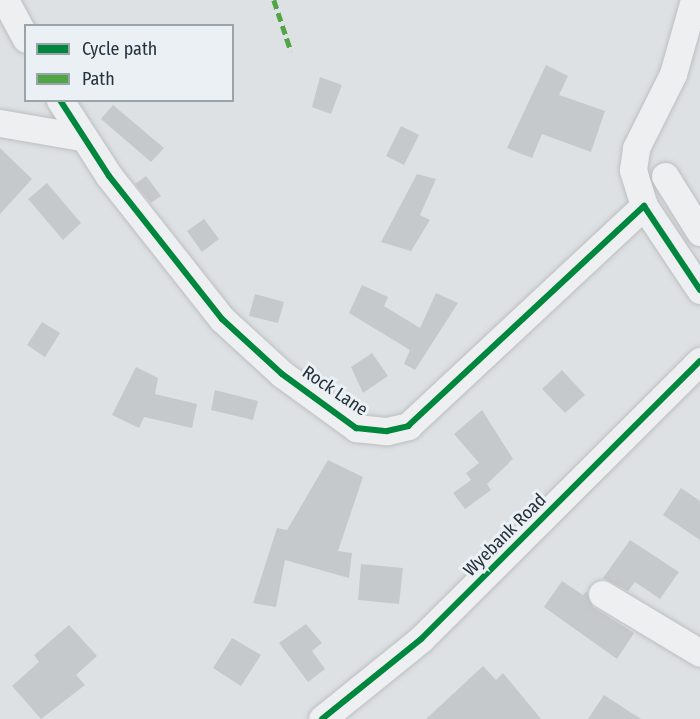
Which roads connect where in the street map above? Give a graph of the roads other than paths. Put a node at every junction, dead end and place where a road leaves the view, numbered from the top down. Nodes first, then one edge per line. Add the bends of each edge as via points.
1 (5, 0) edge
2 (694, 0) edge
3 (24, 35) edge
4 (61, 102) edge
5 (0, 123) edge
6 (81, 137) junction
7 (665, 176) dead end
8 (644, 206) junction
9 (700, 232) edge
10 (700, 291) edge
11 (700, 361) edge
12 (602, 594) dead end
13 (700, 653) edge
14 (322, 719) edge

1 - 3 street
2 - 8 street via 677,65 636,148 633,170
4 - 6 street, Rock Lane
5 - 6 street
6 - 8 street, Rock Lane via 222,319 282,374 356,428 375,431 398,430 419,417 476,357
7 - 9 street
8 - 10 street
11 - 14 street, Wyebank Road via 421,639
12 - 13 street

